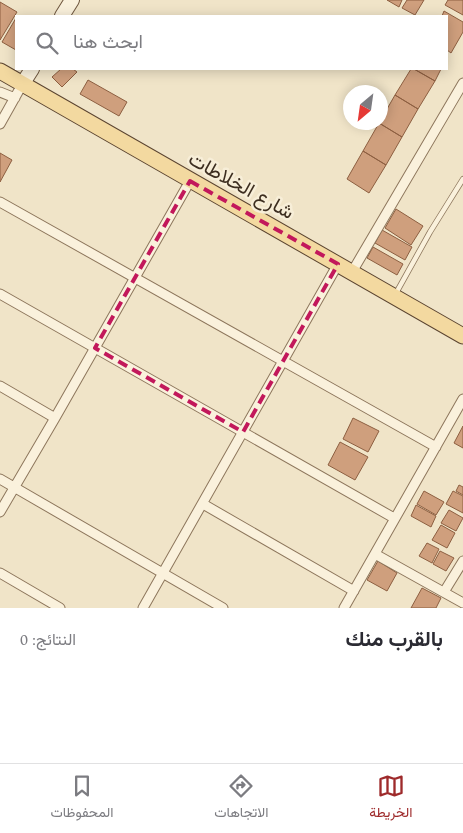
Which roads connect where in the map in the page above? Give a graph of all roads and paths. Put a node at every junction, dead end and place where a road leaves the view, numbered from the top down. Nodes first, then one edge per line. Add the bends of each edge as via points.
1 (72, 0) edge
2 (63, 15) edge
3 (0, 70) edge
4 (31, 70) edge
5 (23, 83) junction
6 (463, 83) edge
7 (0, 92) edge
8 (15, 98) junction
9 (0, 124) edge
10 (463, 179) edge
11 (190, 180) junction
12 (0, 202) edge
13 (338, 264) junction
14 (352, 272) junction
15 (134, 277) junction
16 (0, 294) edge
17 (394, 296) junction
18 (463, 336) edge
19 (95, 348) junction
20 (283, 361) junction
21 (0, 386) edge
22 (463, 399) edge
23 (55, 418) junction
24 (243, 432) junction
25 (436, 447) junction
26 (0, 479) edge
27 (15, 488) junction
28 (203, 504) junction
29 (0, 512) edge
30 (394, 518) junction
31 (375, 554) junction
32 (463, 561) edge
33 (0, 573) edge
34 (163, 573) junction
35 (354, 591) junction
36 (444, 592) junction
37 (463, 603) edge
38 (60, 608) edge
39 (143, 608) edge
40 (223, 608) edge
41 (344, 608) edge

1 - 2 street
3 - 5 main road, شارع الخلاطات
4 - 5 street
5 - 8 street
5 - 11 main road, شارع الخلاطات
6 - 14 street
7 - 8 street
8 - 9 street
10 - 17 lane
11 - 13 main road, شارع الخلاطات
11 - 15 street
12 - 15 street
13 - 14 main road, شارع الخلاطات
13 - 20 street
14 - 17 main road, شارع الخلاطات
15 - 19 street
15 - 20 street
16 - 19 street
17 - 18 main road, شارع الخلاطات
19 - 23 street
19 - 24 street
20 - 24 street
20 - 25 street
21 - 23 street
22 - 25 street
23 - 27 street
24 - 28 street
24 - 30 street
25 - 30 street
26 - 27 street
27 - 29 street
27 - 34 street
28 - 34 street
28 - 35 street
30 - 31 street
31 - 35 street
31 - 36 street
32 - 36 street
33 - 38 street
34 - 39 street
34 - 40 street
35 - 41 street
36 - 37 street

